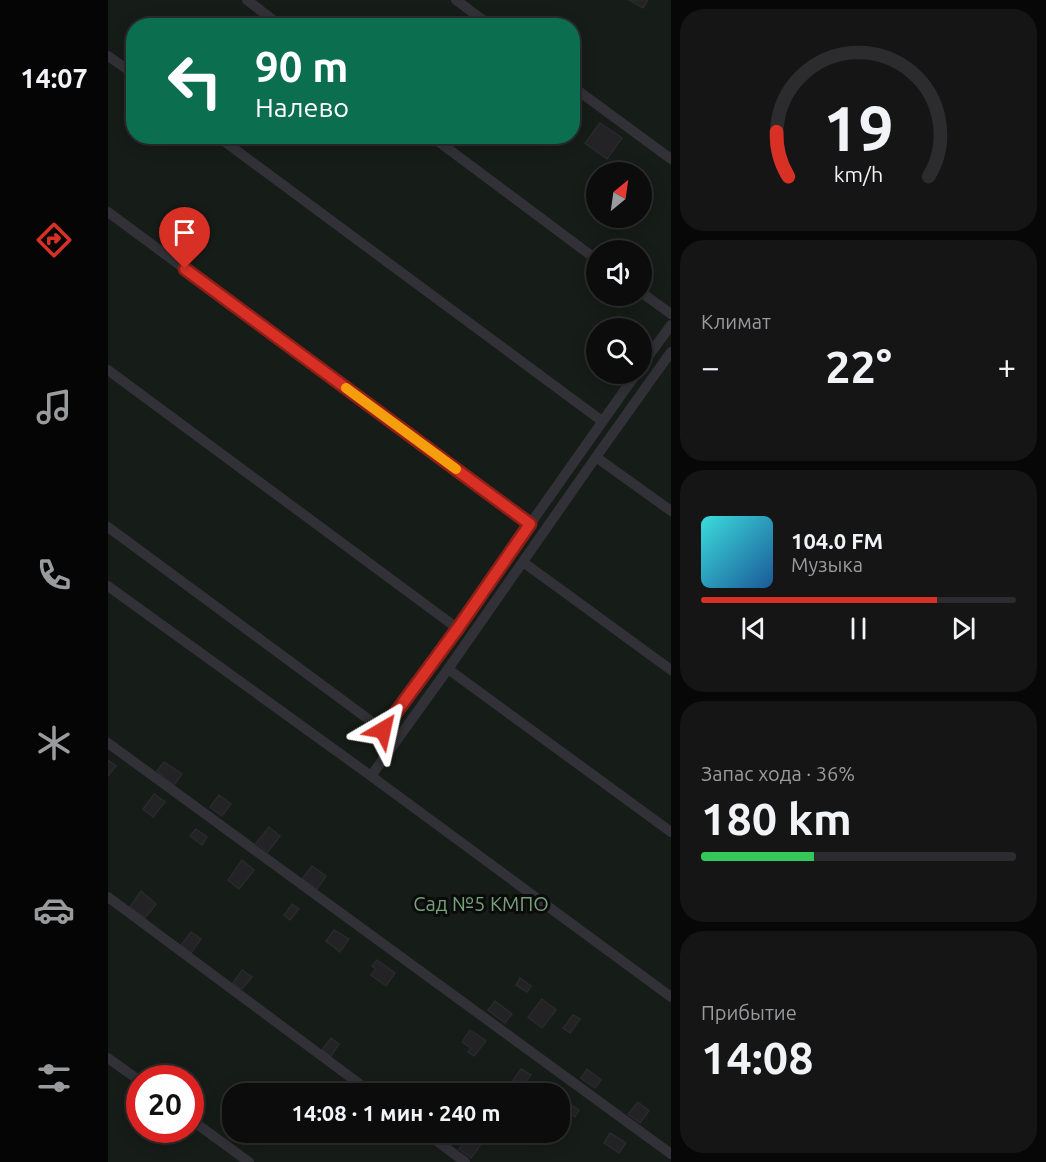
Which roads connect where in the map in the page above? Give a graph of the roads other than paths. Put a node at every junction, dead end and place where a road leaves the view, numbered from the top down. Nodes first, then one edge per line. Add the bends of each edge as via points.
1 (247, 0) edge
2 (456, 0) edge
3 (271, 18) edge
4 (480, 18) edge
5 (108, 56) edge
6 (126, 68) edge
7 (580, 92) edge
8 (229, 144) edge
9 (442, 144) edge
10 (671, 159) edge
11 (108, 212) edge
12 (586, 252) edge
13 (652, 300) edge
14 (671, 314) edge
15 (671, 325) edge
16 (652, 351) edge
17 (670, 355) edge
18 (108, 370) edge
19 (629, 384) edge
20 (602, 421) junction
21 (596, 457) junction
22 (671, 511) edge
23 (530, 524) junction
24 (108, 527) edge
25 (523, 562) junction
26 (109, 589) edge
27 (458, 628) junction
28 (448, 669) junction
29 (671, 670) edge
30 (108, 742) edge
31 (370, 776) junction
32 (671, 832) edge
33 (108, 897) edge
34 (671, 997) edge
35 (108, 1058) edge
36 (126, 1072) edge
37 (358, 1083) edge
38 (204, 1129) edge
39 (440, 1143) edge
40 (671, 1154) edge
41 (249, 1162) edge
42 (465, 1162) edge

1 - 3 lane
2 - 4 lane
5 - 6 lane
7 - 10 lane
8 - 20 lane
9 - 12 lane
11 - 23 lane
13 - 14 lane
15 - 16 lane
17 - 21 lane
18 - 27 lane
19 - 20 lane
20 - 23 lane
21 - 22 lane
21 - 25 lane
23 - 27 lane
24 - 27 lane via 383,730
25 - 28 lane
25 - 29 lane
26 - 31 lane
28 - 31 lane
28 - 32 lane
30 - 40 lane
31 - 34 lane
33 - 37 lane
35 - 36 lane
38 - 41 lane
39 - 42 lane

